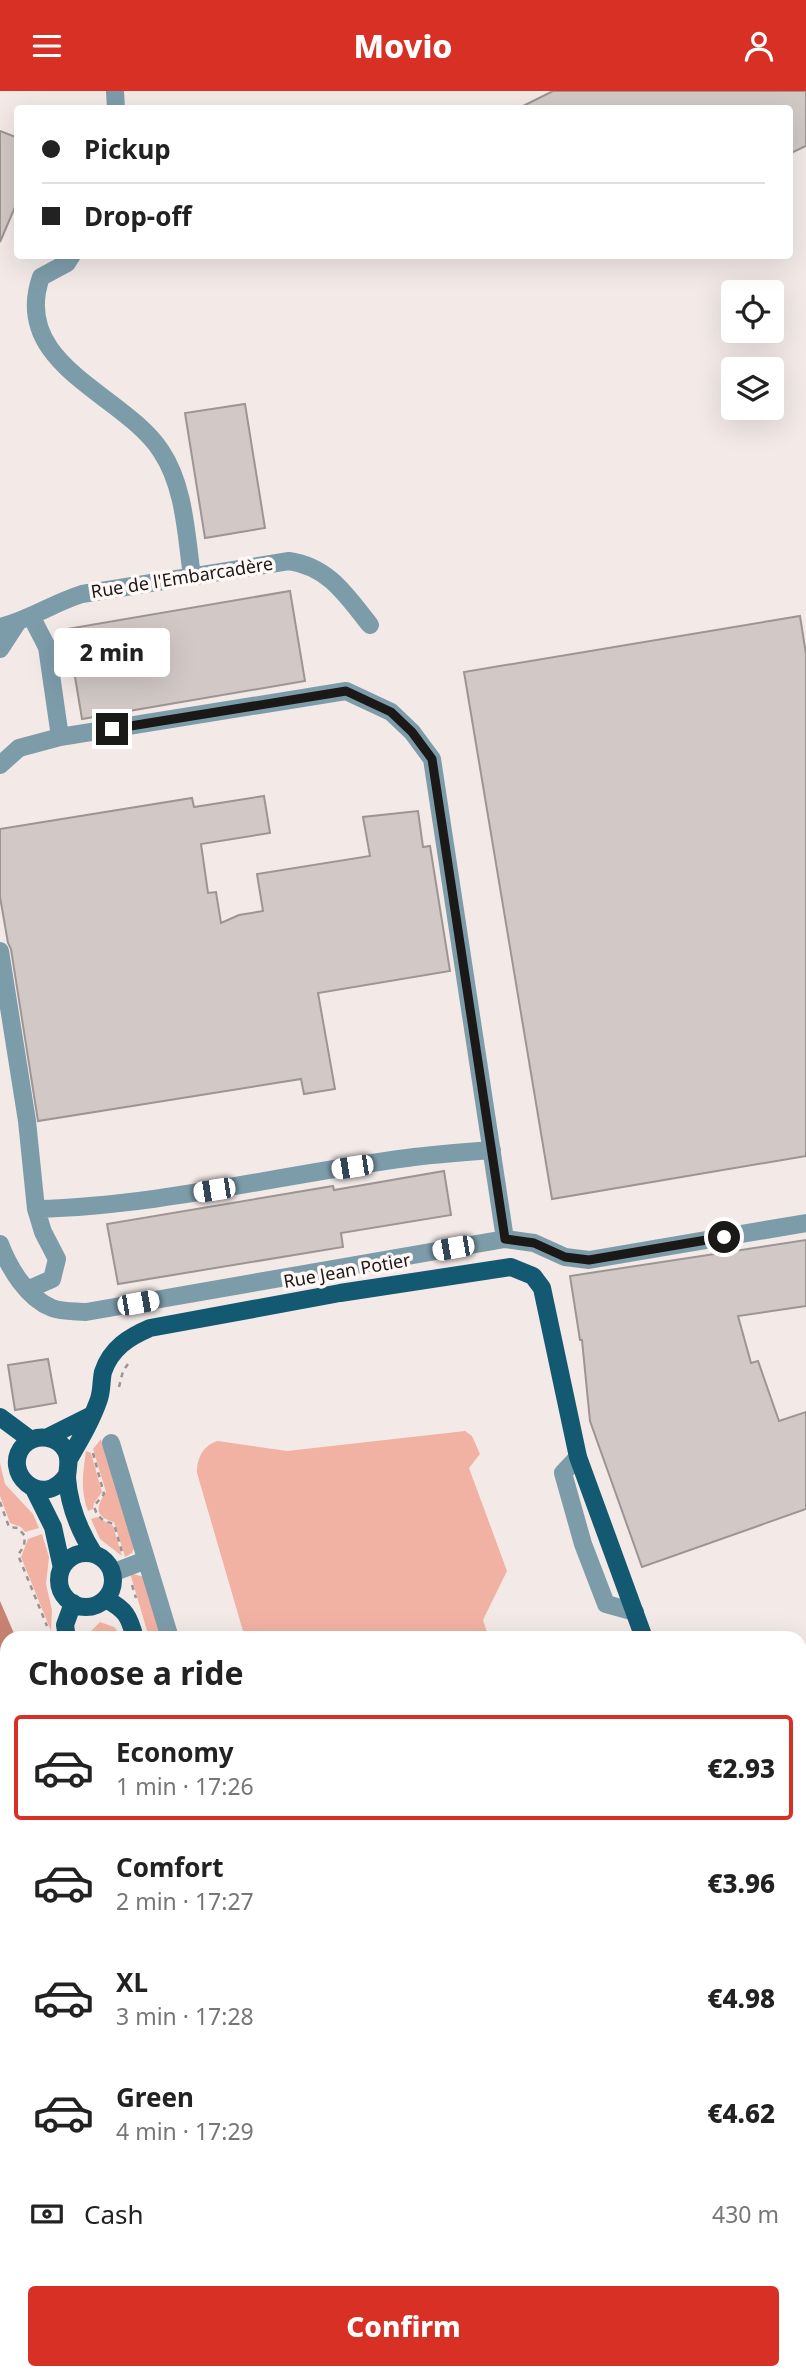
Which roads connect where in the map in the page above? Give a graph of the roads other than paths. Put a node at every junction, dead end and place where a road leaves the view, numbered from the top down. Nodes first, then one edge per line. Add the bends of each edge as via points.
1 (70, 259) edge
2 (192, 576) junction
3 (16, 622) edge
4 (370, 625) dead end
5 (0, 649) edge
6 (60, 737) junction
7 (0, 765) edge
8 (0, 951) edge
9 (492, 1150) junction
10 (36, 1209) junction
11 (806, 1223) edge
12 (505, 1239) junction
13 (0, 1244) edge
14 (27, 1290) junction
15 (92, 1415) junction
16 (0, 1419) edge
17 (33, 1442) junction
18 (111, 1443) dead end
19 (68, 1467) junction
20 (34, 1489) junction
21 (94, 1555) junction
22 (146, 1560) junction
23 (62, 1568) junction
24 (120, 1570) junction
25 (106, 1599) junction
26 (73, 1604) junction
27 (66, 1631) edge
28 (133, 1631) edge
29 (168, 1631) edge
30 (642, 1631) edge

1 - 2 street via 41,277 36,291 44,339 74,375 150,436 172,470
2 - 3 street, Rue de l'Embarcadère via 82,594
2 - 4 street, Rue de l'Embarcadère via 275,562 303,563 335,582
3 - 5 street
3 - 6 street via 47,647
6 - 7 street via 19,748
6 - 9 street via 346,691 391,712 412,732 432,759
8 - 10 street
9 - 10 street via 407,1158 159,1199
9 - 12 street
10 - 14 street via 57,1259 52,1279
11 - 12 street via 589,1260
12 - 14 street via 86,1312 52,1308
13 - 14 street
15 - 17 main road
15 - 19 main road, Rue Jean Potier
15 - 30 main road, Rue Jean Potier via 110,1357 128,1338 150,1328 340,1293 522,1269 542,1288 578,1457
16 - 17 main road
17 - 19 main road via 62,1445
17 - 20 main road via 17,1457 18,1473
18 - 22 street
19 - 20 main road via 57,1486
19 - 21 main road via 71,1499
20 - 23 main road via 53,1527
21 - 23 main road via 76,1555
21 - 24 main road
22 - 24 street
22 - 29 street
23 - 26 main road via 62,1592
24 - 25 main road
25 - 26 main road via 89,1607
25 - 28 main road via 124,1611
26 - 27 main road

